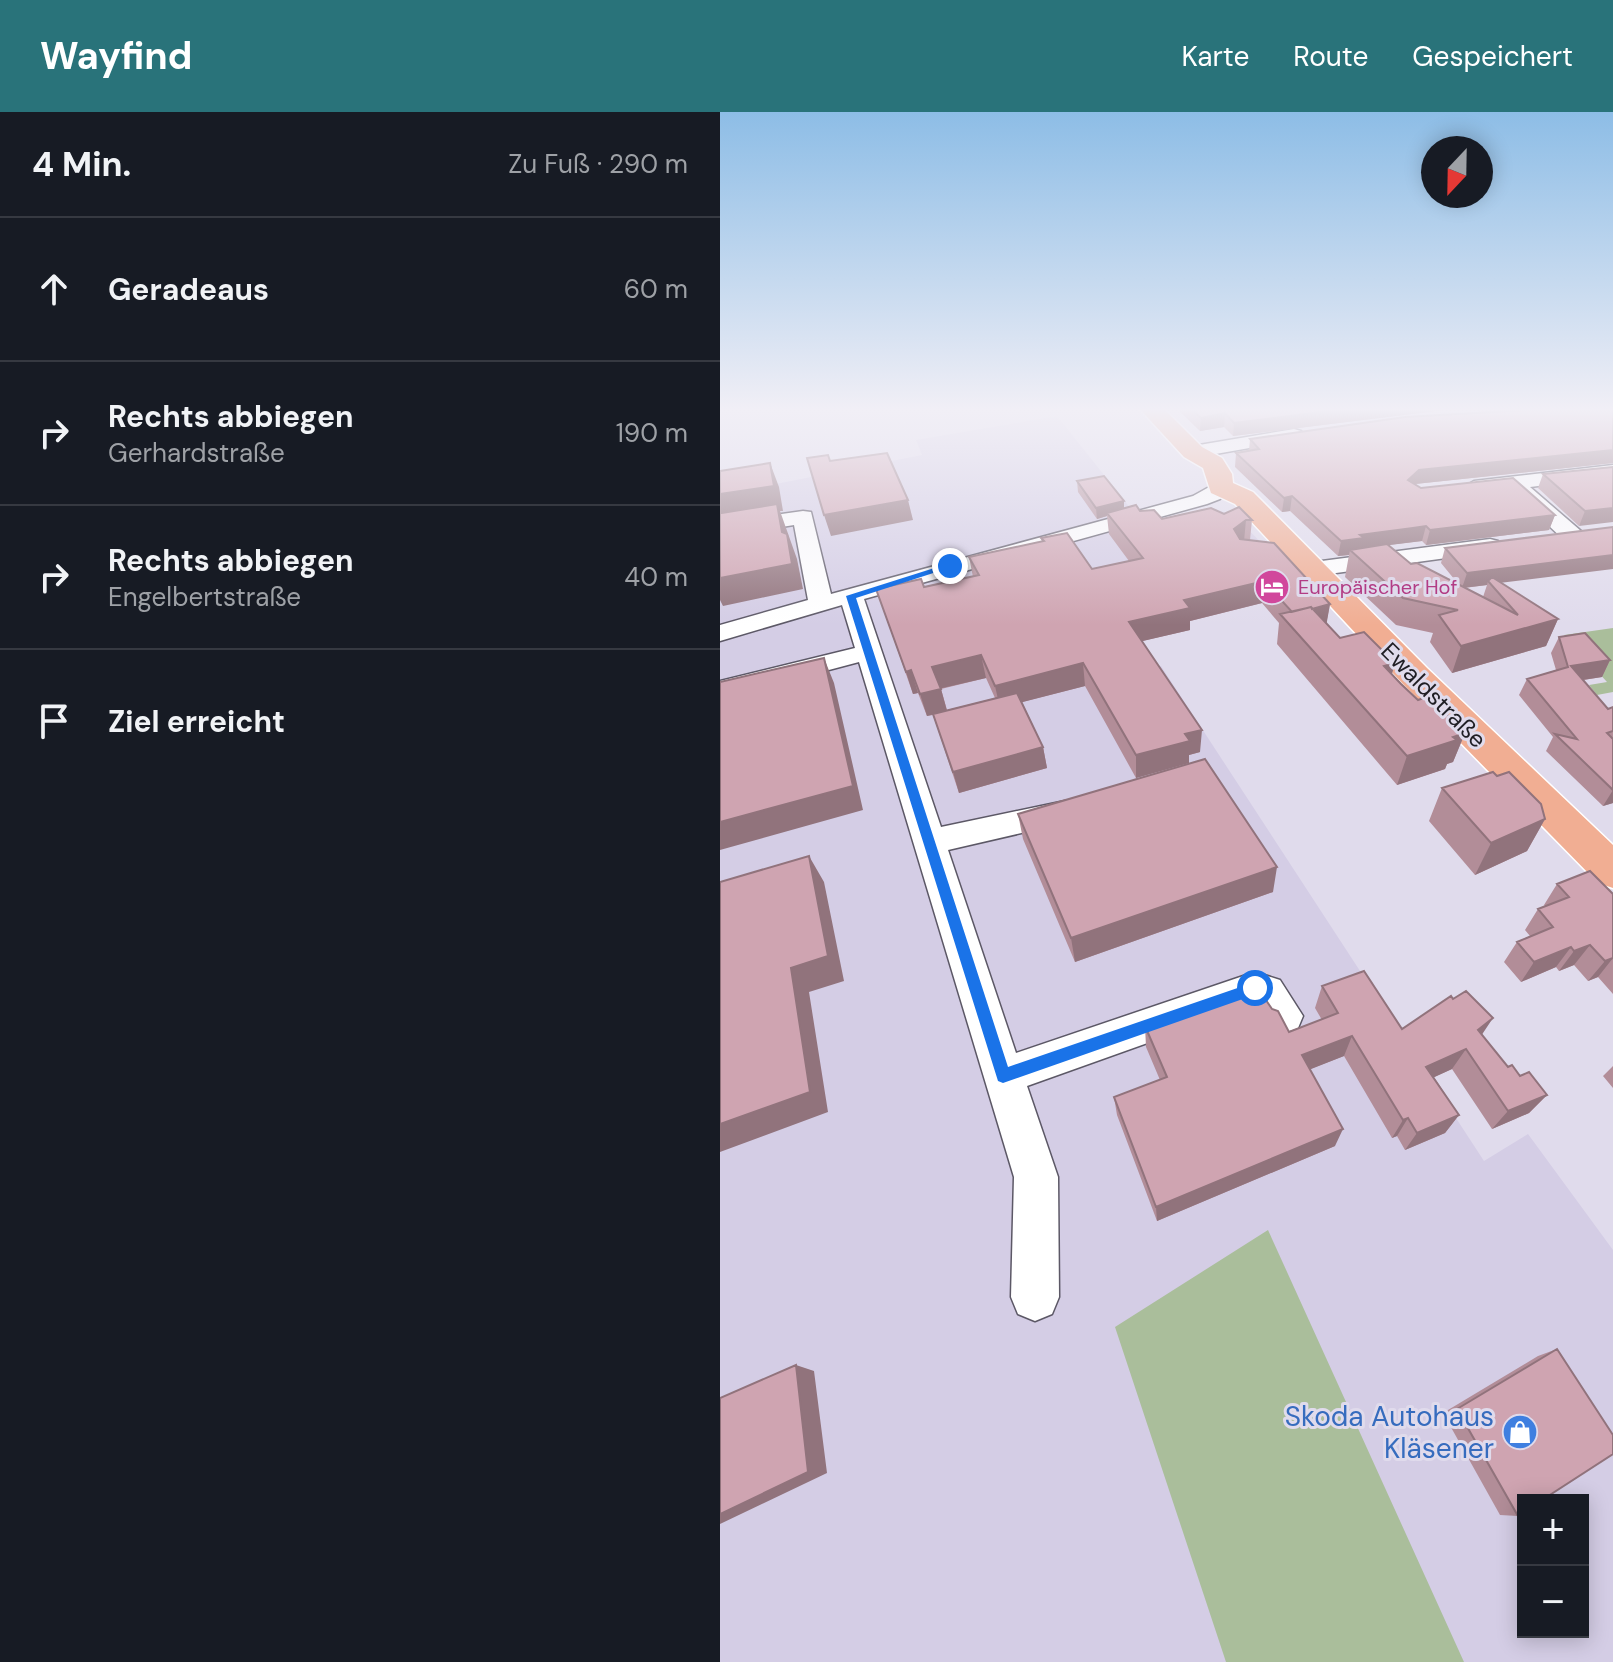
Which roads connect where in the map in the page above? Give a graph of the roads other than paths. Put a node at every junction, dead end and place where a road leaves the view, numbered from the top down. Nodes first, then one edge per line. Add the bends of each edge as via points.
1 (1206, 480) edge
2 (1537, 480) edge
3 (1515, 483) junction
4 (1211, 489) junction
5 (1459, 489) edge
6 (733, 528) edge
7 (1600, 533) edge
8 (1573, 536) junction
9 (1544, 540) edge
10 (1515, 543) edge
11 (1261, 554) edge
12 (1306, 562) junction
13 (836, 601) junction
14 (720, 633) edge
15 (869, 652) junction
16 (720, 690) edge
17 (1100, 802) edge
18 (929, 842) junction
19 (1613, 871) edge
20 (1284, 1016) edge
21 (1003, 1076) junction
22 (1035, 1297) dead end

1 - 4 main road
2 - 3 street
3 - 5 street
3 - 8 street
4 - 12 main road, Ewaldstraße
4 - 13 street
6 - 13 street via 803,517
7 - 8 street
8 - 9 street
10 - 12 street
11 - 12 street
12 - 19 main road, Ewaldstraße
13 - 14 street
13 - 15 street
15 - 16 street
15 - 18 street
17 - 18 street
18 - 21 street
20 - 21 street via 1267,992 1255,988
21 - 22 street via 1036,1177

